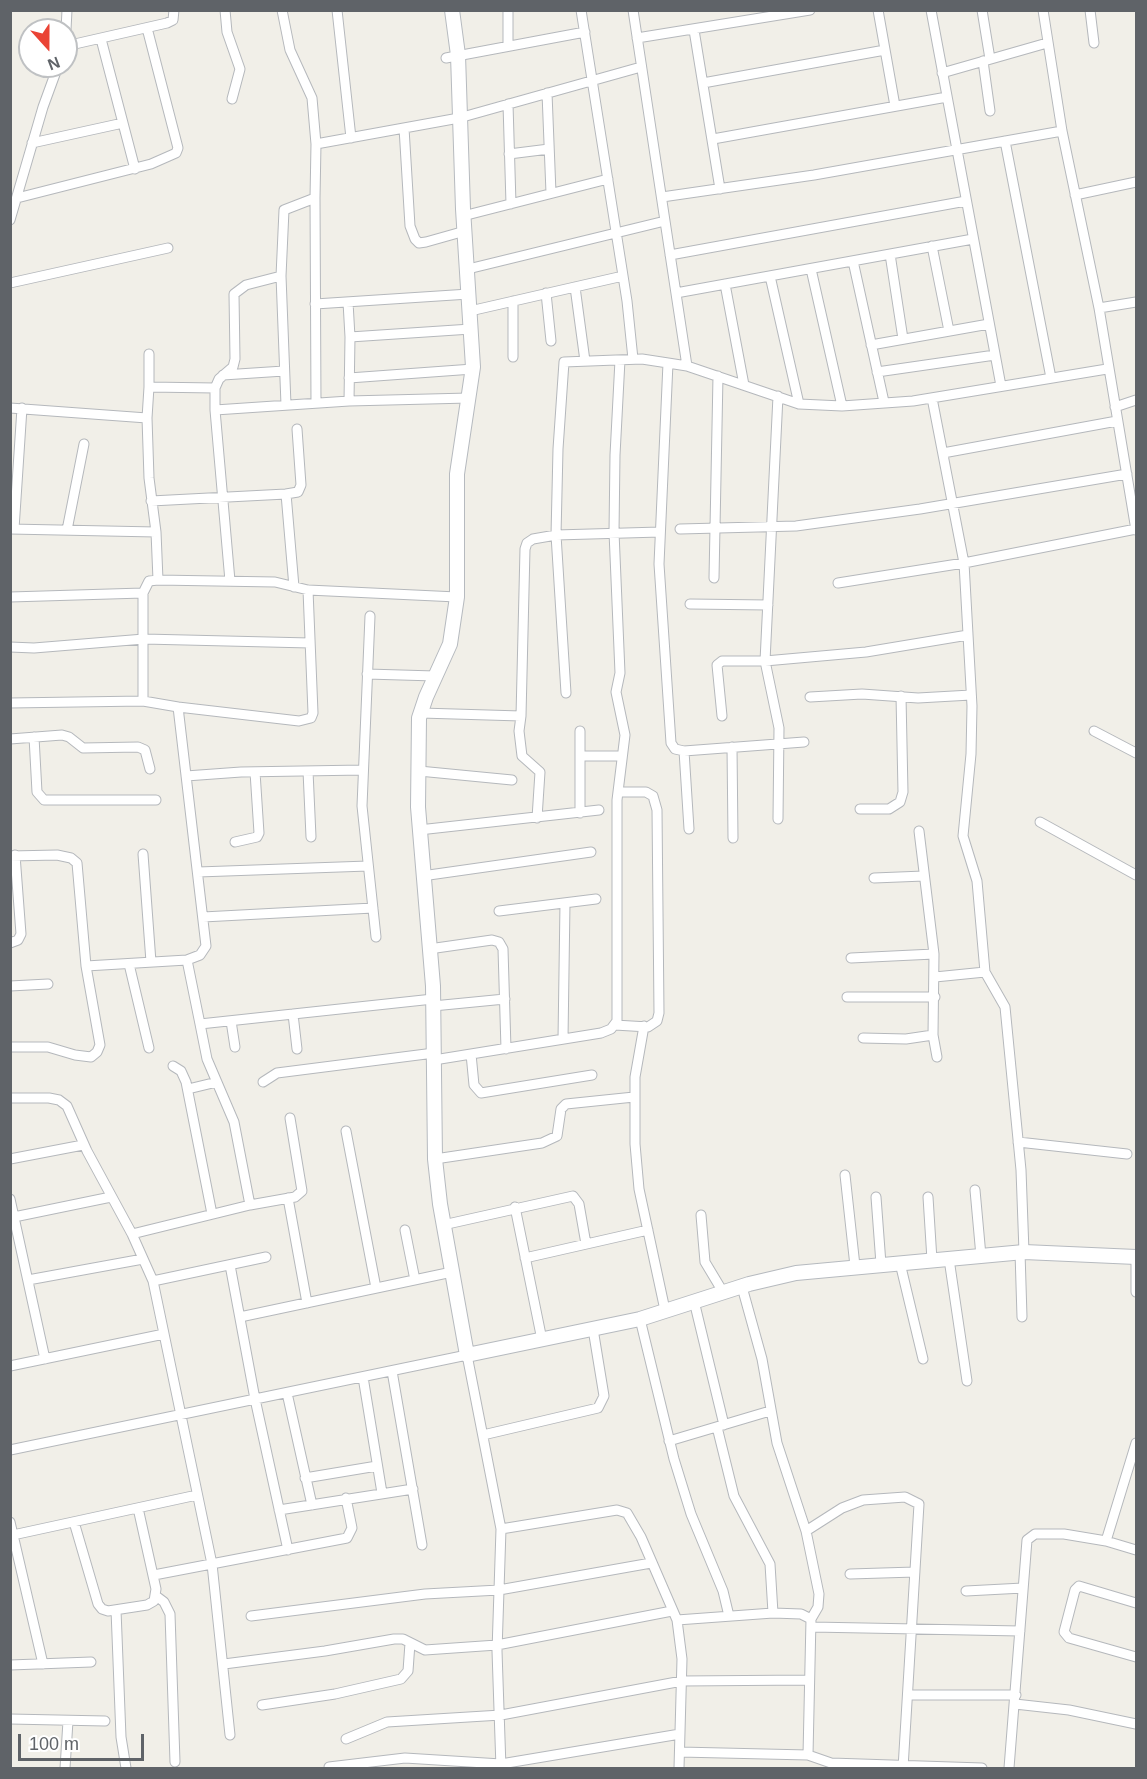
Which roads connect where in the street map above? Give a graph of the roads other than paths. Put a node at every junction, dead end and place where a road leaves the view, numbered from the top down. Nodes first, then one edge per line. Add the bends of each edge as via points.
1 (174, 10) edge
2 (225, 10) edge
3 (282, 10) edge
4 (338, 10) edge
5 (452, 10) edge
6 (508, 10) edge
7 (581, 10) edge
8 (633, 10) edge
9 (810, 10) edge
10 (878, 10) edge
11 (931, 10) edge
12 (982, 10) edge
13 (1043, 10) edge
14 (1090, 10) edge
15 (147, 28) junction
16 (694, 30) junction
17 (585, 32) junction
18 (637, 38) junction
19 (101, 39) junction
20 (1047, 43) junction
21 (1094, 43) dead end
22 (78, 44) edge
23 (508, 45) junction
24 (885, 50) junction
25 (452, 56) junction
26 (986, 60) junction
27 (641, 67) junction
28 (942, 74) junction
29 (54, 78) edge
30 (593, 80) junction
31 (703, 83) junction
32 (547, 93) junction
33 (946, 97) junction
34 (232, 99) dead end
35 (508, 104) junction
36 (895, 106) junction
37 (990, 111) dead end
38 (459, 118) junction
39 (123, 123) junction
40 (404, 128) junction
41 (1062, 130) junction
42 (351, 138) junction
43 (713, 139) junction
44 (1005, 141) junction
45 (32, 143) junction
46 (316, 144) junction
47 (549, 149) junction
48 (957, 150) junction
49 (509, 154) junction
50 (135, 169) junction
51 (608, 179) junction
52 (1137, 182) edge
53 (720, 189) junction
54 (551, 193) junction
55 (1075, 195) junction
56 (17, 198) junction
57 (315, 198) junction
58 (662, 198) junction
59 (966, 201) junction
60 (511, 204) junction
61 (464, 216) junction
62 (10, 220) edge
63 (665, 220) junction
64 (465, 231) junction
65 (616, 232) junction
66 (973, 238) junction
67 (932, 246) junction
68 (168, 248) dead end
69 (890, 254) junction
70 (670, 255) junction
71 (853, 261) junction
72 (468, 269) junction
73 (811, 269) junction
74 (281, 276) junction
75 (623, 276) junction
76 (770, 276) junction
77 (10, 283) edge
78 (725, 284) junction
79 (575, 287) junction
80 (546, 293) junction
81 (676, 293) junction
82 (469, 294) junction
83 (513, 301) junction
84 (348, 302) junction
85 (1137, 302) edge
86 (315, 304) junction
87 (1099, 308) junction
88 (470, 311) junction
89 (989, 324) junction
90 (471, 329) junction
91 (949, 331) junction
92 (350, 337) junction
93 (903, 339) junction
94 (550, 341) dead end
95 (871, 345) junction
96 (149, 354) dead end
97 (995, 355) junction
98 (513, 357) dead end
99 (633, 359) junction
100 (620, 360) junction
101 (585, 361) junction
102 (668, 363) junction
103 (687, 366) junction
104 (473, 369) junction
105 (1107, 369) junction
106 (284, 371) junction
107 (877, 372) junction
108 (224, 375) junction
109 (718, 376) junction
110 (349, 378) junction
111 (1051, 378) junction
112 (744, 385) junction
113 (1001, 386) junction
114 (149, 387) junction
115 (215, 388) junction
116 (778, 396) junction
117 (469, 398) junction
118 (932, 398) junction
119 (1137, 400) edge
120 (349, 401) junction
121 (884, 402) junction
122 (316, 403) junction
123 (799, 404) junction
124 (286, 405) junction
125 (842, 406) junction
126 (1115, 407) junction
127 (10, 408) edge
128 (22, 408) junction
129 (215, 410) junction
130 (147, 418) junction
131 (1118, 421) junction
132 (297, 429) dead end
133 (84, 444) dead end
134 (943, 453) junction
135 (15, 454) edge
136 (1127, 474) junction
137 (14, 482) edge
138 (286, 494) junction
139 (222, 499) junction
140 (151, 501) junction
141 (953, 504) junction
142 (771, 528) junction
143 (12, 529) edge
144 (680, 529) dead end
145 (713, 529) junction
146 (67, 530) junction
147 (1136, 530) edge
148 (156, 532) junction
149 (614, 532) junction
150 (660, 532) junction
151 (556, 536) junction
152 (964, 563) junction
153 (714, 578) dead end
154 (158, 580) junction
155 (230, 581) junction
156 (838, 583) dead end
157 (294, 587) junction
158 (308, 590) junction
159 (143, 593) junction
160 (10, 597) edge
161 (457, 597) junction
162 (690, 604) dead end
163 (768, 605) junction
164 (370, 616) dead end
165 (968, 635) junction
166 (144, 639) junction
167 (310, 643) junction
168 (10, 647) edge
169 (765, 661) junction
170 (367, 674) junction
171 (435, 676) junction
172 (566, 693) dead end
173 (972, 695) junction
174 (901, 696) junction
175 (810, 697) dead end
176 (143, 701) junction
177 (10, 704) edge
178 (178, 707) junction
179 (421, 712) junction
180 (521, 716) junction
181 (722, 716) dead end
182 (580, 731) dead end
183 (1094, 731) dead end
184 (34, 737) junction
185 (10, 739) edge
186 (804, 742) dead end
187 (778, 744) junction
188 (732, 747) junction
189 (684, 751) junction
190 (1137, 753) edge
191 (580, 756) junction
192 (622, 756) junction
193 (150, 770) dead end
194 (363, 770) junction
195 (308, 771) junction
196 (419, 771) junction
197 (255, 772) junction
198 (186, 776) junction
199 (512, 780) dead end
200 (618, 792) junction
201 (156, 800) dead end
202 (599, 810) dead end
203 (860, 810) dead end
204 (580, 813) junction
205 (537, 818) junction
206 (778, 819) dead end
207 (1040, 822) dead end
208 (689, 829) dead end
209 (419, 830) junction
210 (919, 831) dead end
211 (311, 837) dead end
212 (733, 838) dead end
213 (235, 842) dead end
214 (591, 852) dead end
215 (143, 854) dead end
216 (13, 855) edge
217 (368, 866) junction
218 (198, 872) junction
219 (1137, 875) edge
220 (422, 876) junction
221 (924, 876) junction
222 (874, 878) dead end
223 (14, 896) edge
224 (596, 899) dead end
225 (565, 903) junction
226 (373, 908) junction
227 (499, 912) dead end
228 (203, 917) junction
229 (376, 937) dead end
230 (10, 943) edge
231 (429, 949) junction
232 (934, 954) junction
233 (851, 958) dead end
234 (187, 960) junction
235 (151, 962) junction
236 (129, 963) junction
237 (86, 966) junction
238 (985, 972) junction
239 (935, 977) junction
240 (48, 984) dead end
241 (10, 986) edge
242 (935, 996) junction
243 (847, 997) dead end
244 (504, 999) junction
245 (433, 1003) junction
246 (292, 1014) junction
247 (231, 1021) junction
248 (200, 1024) junction
249 (615, 1025) junction
250 (644, 1026) junction
251 (933, 1035) junction
252 (863, 1038) dead end
253 (563, 1039) junction
254 (10, 1047) edge
255 (235, 1047) dead end
256 (149, 1048) dead end
257 (506, 1048) junction
258 (297, 1049) dead end
259 (471, 1054) junction
260 (434, 1057) junction
261 (936, 1057) dead end
262 (173, 1066) dead end
263 (592, 1075) dead end
264 (217, 1082) junction
265 (263, 1082) dead end
266 (188, 1089) junction
267 (634, 1097) junction
268 (10, 1098) edge
269 (290, 1118) dead end
270 (346, 1131) dead end
271 (1018, 1142) junction
272 (84, 1145) junction
273 (1127, 1154) dead end
274 (10, 1159) edge
275 (435, 1160) junction
276 (845, 1175) dead end
277 (975, 1190) dead end
278 (111, 1197) junction
279 (876, 1197) dead end
280 (928, 1197) dead end
281 (288, 1198) junction
282 (10, 1199) edge
283 (250, 1205) junction
284 (515, 1207) junction
285 (212, 1214) junction
286 (701, 1215) dead end
287 (14, 1217) junction
288 (443, 1225) junction
289 (405, 1230) dead end
290 (648, 1230) junction
291 (132, 1234) junction
292 (586, 1244) junction
293 (1022, 1252) junction
294 (981, 1256) junction
295 (266, 1257) dead end
296 (1136, 1257) edge
297 (525, 1258) junction
298 (949, 1258) junction
299 (143, 1259) junction
300 (932, 1260) junction
301 (900, 1263) junction
302 (881, 1264) junction
303 (230, 1265) junction
304 (855, 1266) junction
305 (452, 1272) junction
306 (28, 1280) junction
307 (415, 1280) junction
308 (153, 1281) junction
309 (742, 1287) junction
310 (376, 1288) junction
311 (723, 1292) junction
312 (1137, 1293) edge
313 (694, 1301) junction
314 (307, 1303) junction
315 (665, 1310) junction
316 (240, 1317) junction
317 (1022, 1317) dead end
318 (640, 1319) junction
319 (593, 1329) junction
320 (164, 1334) junction
321 (542, 1340) junction
322 (467, 1355) junction
323 (45, 1359) junction
324 (923, 1359) dead end
325 (10, 1366) edge
326 (392, 1371) junction
327 (363, 1377) junction
328 (968, 1381) dead end
329 (287, 1392) junction
330 (255, 1399) junction
331 (770, 1411) junction
332 (180, 1415) junction
333 (720, 1426) junction
334 (483, 1435) junction
335 (669, 1441) junction
336 (1136, 1447) edge
337 (10, 1450) edge
338 (377, 1466) junction
339 (305, 1478) junction
340 (413, 1489) junction
341 (382, 1492) junction
342 (197, 1495) junction
343 (346, 1498) junction
344 (312, 1505) junction
345 (138, 1508) junction
346 (279, 1510) junction
347 (10, 1522) edge
348 (74, 1522) junction
349 (501, 1529) junction
350 (806, 1531) junction
351 (13, 1535) junction
352 (1106, 1541) junction
353 (422, 1545) dead end
354 (288, 1550) junction
355 (1137, 1550) edge
356 (651, 1563) junction
357 (212, 1564) junction
358 (915, 1572) junction
359 (850, 1574) dead end
360 (154, 1575) junction
361 (1023, 1588) junction
362 (499, 1590) junction
363 (966, 1591) dead end
364 (156, 1596) junction
365 (1137, 1603) edge
366 (116, 1610) junction
367 (672, 1611) junction
368 (773, 1613) junction
369 (251, 1616) dead end
370 (729, 1616) junction
371 (677, 1620) junction
372 (812, 1623) junction
373 (912, 1629) junction
374 (1020, 1631) junction
375 (410, 1643) junction
376 (497, 1645) junction
377 (1137, 1657) edge
378 (90, 1662) dead end
379 (43, 1664) junction
380 (224, 1664) junction
381 (10, 1665) edge
382 (808, 1680) junction
383 (682, 1681) junction
384 (909, 1695) junction
385 (1015, 1700) junction
386 (262, 1705) dead end
387 (501, 1715) junction
388 (10, 1719) edge
389 (68, 1721) junction
390 (105, 1721) dead end
391 (1137, 1724) edge
392 (680, 1734) junction
393 (230, 1735) dead end
394 (346, 1739) dead end
395 (680, 1752) junction
396 (808, 1755) junction
397 (176, 1762) dead end
398 (501, 1766) edge
399 (329, 1767) dead end
400 (65, 1768) edge
401 (126, 1768) edge
402 (680, 1768) edge
403 (903, 1768) edge
404 (982, 1768) edge
405 (1009, 1768) edge

1 - 15 street via 173,20
2 - 34 street via 227,32 240,69
3 - 46 street via 290,50 312,98
4 - 42 street
5 - 25 street
6 - 23 street
7 - 17 street
8 - 18 street
9 - 16 street
10 - 24 street
11 - 28 street
12 - 26 street
13 - 20 street
14 - 21 street
15 - 19 street
15 - 50 street via 178,148 172,156
16 - 18 street
16 - 31 street
17 - 23 street
17 - 30 street
18 - 27 street
19 - 22 street
19 - 39 street
20 - 26 street
20 - 41 street
23 - 25 street
24 - 31 street
24 - 36 street
25 - 38 street
26 - 28 street
26 - 37 street
27 - 30 street
27 - 58 street
28 - 33 street
29 - 45 street
30 - 32 street
30 - 51 street
31 - 43 street
32 - 35 street
32 - 47 street
33 - 36 street
33 - 48 street
35 - 38 street
35 - 49 street
36 - 43 street
38 - 40 street
38 - 61 street
39 - 45 street
39 - 50 street
40 - 42 street
40 - 64 street via 410,226 415,239 426,242
41 - 44 street
41 - 55 street
42 - 46 street
43 - 53 street
44 - 48 street
44 - 111 street
45 - 56 street
46 - 57 street
47 - 49 street
47 - 54 street
48 - 53 street
48 - 59 street
49 - 60 street
50 - 56 street
51 - 54 street
51 - 65 street
52 - 55 street
53 - 58 street
54 - 60 street
55 - 87 street
56 - 62 street
57 - 74 street via 284,210
57 - 86 street
58 - 63 street
59 - 66 street
59 - 70 street
60 - 61 street
61 - 64 street
63 - 65 street
63 - 70 street
64 - 72 street
65 - 72 street
65 - 75 street
66 - 67 street
66 - 89 street
67 - 69 street
67 - 91 street
68 - 77 street
69 - 71 street
69 - 93 street
70 - 81 street
71 - 73 street
71 - 95 street
72 - 82 street
73 - 76 street
73 - 125 street
74 - 106 street
74 - 108 street via 246,285 234,294 235,359
75 - 79 street
75 - 99 street
76 - 78 street
76 - 123 street
78 - 81 street
78 - 112 street
79 - 80 street
79 - 101 street
80 - 83 street
80 - 94 street
81 - 103 street
82 - 84 street
82 - 88 street
83 - 88 street
83 - 98 street
84 - 86 street
84 - 92 street
85 - 87 street
86 - 122 street
87 - 105 street
88 - 90 street
89 - 91 street
89 - 97 street
90 - 92 street
90 - 104 street
91 - 93 street
92 - 110 street
93 - 95 street
95 - 107 street
96 - 114 street
97 - 107 street
97 - 113 street
99 - 100 street
99 - 102 street
100 - 101 street
100 - 149 street
101 - 151 street via 564,362
102 - 103 street
102 - 150 street
103 - 109 street
104 - 110 street
104 - 117 street
105 - 111 street
105 - 126 street
106 - 108 street
106 - 124 street
107 - 121 street
108 - 115 street
109 - 112 street
109 - 145 street
110 - 120 street
111 - 113 street
112 - 116 street
113 - 118 street
114 - 115 street
114 - 130 street
115 - 129 street
116 - 123 street
116 - 142 street
117 - 120 street
117 - 161 street via 458,474
118 - 121 street
118 - 134 street
119 - 126 street
120 - 122 street
121 - 125 street
122 - 124 street
123 - 125 street
124 - 129 street
126 - 131 street
127 - 128 street
128 - 130 street
128 - 135 street
129 - 139 street
130 - 140 street
131 - 134 street
131 - 136 street
132 - 138 street via 301,485 298,492
133 - 146 street
134 - 141 street
135 - 137 street
136 - 141 street
136 - 147 street
137 - 143 street
138 - 139 street
138 - 157 street
139 - 140 street
139 - 155 street
140 - 148 street
141 - 142 street
141 - 152 street
142 - 145 street
142 - 163 street
143 - 146 street
144 - 145 street
145 - 153 street
146 - 148 street
147 - 152 street
148 - 154 street
149 - 150 street
149 - 151 street
149 - 192 street via 620,673 616,692 625,735
150 - 189 street via 670,737 675,749
151 - 172 street
151 - 180 street via 533,539 525,549
152 - 156 street
152 - 165 street
154 - 155 street
154 - 159 street via 149,581
155 - 157 street via 275,582
157 - 158 street
158 - 161 street
158 - 167 street
159 - 160 street
159 - 166 street
161 - 171 street via 450,644
162 - 163 street
163 - 169 street
164 - 170 street
165 - 169 street via 866,652
165 - 173 street
166 - 167 street
166 - 168 street
166 - 176 street
167 - 178 street via 313,713 306,720
169 - 181 street via 726,659 717,665
169 - 187 street via 777,713
170 - 171 street
170 - 194 street
171 - 179 street
173 - 174 street
173 - 238 street via 963,836 977,881
174 - 175 street
174 - 203 street via 900,802 889,809
176 - 177 street
176 - 178 street
178 - 198 street
179 - 180 street
179 - 196 street
180 - 205 street via 522,756 540,772
182 - 191 street
183 - 190 street
184 - 185 street
184 - 193 street via 62,735 83,748 143,749
184 - 201 street via 37,792 44,800
186 - 187 street
187 - 188 street
187 - 206 street
188 - 189 street
188 - 212 street
189 - 208 street
191 - 192 street
191 - 204 street
192 - 200 street
194 - 195 street
194 - 217 street
195 - 197 street
195 - 211 street
196 - 199 street
196 - 209 street
197 - 198 street
197 - 213 street via 259,833 257,837
198 - 218 street
200 - 249 street
200 - 250 street via 646,792 653,796 657,810 659,1012 653,1025
202 - 204 street
204 - 205 street
205 - 209 street
207 - 219 street
209 - 220 street
210 - 221 street
214 - 220 street
215 - 235 street
216 - 223 street
216 - 237 street via 57,855 77,863
217 - 218 street
217 - 226 street
218 - 228 street
220 - 231 street
221 - 222 street
221 - 232 street
223 - 230 street via 21,934
224 - 225 street
225 - 227 street
225 - 253 street
226 - 228 street
226 - 229 street
228 - 234 street via 204,952
231 - 244 street via 499,942 503,949
231 - 245 street
232 - 233 street
232 - 239 street
234 - 235 street
234 - 248 street
235 - 236 street
236 - 237 street
236 - 256 street
237 - 254 street via 100,1045 97,1052 84,1057 48,1047
238 - 239 street
238 - 271 street via 1005,1007
239 - 242 street
240 - 241 street
242 - 243 street
242 - 251 street
244 - 245 street
244 - 257 street
245 - 246 street
245 - 260 street
246 - 247 street
246 - 258 street
247 - 248 street
247 - 255 street
248 - 264 street via 207,1059
249 - 250 street
249 - 253 street via 601,1033
250 - 267 street
251 - 252 street
251 - 261 street
253 - 257 street
257 - 259 street
259 - 260 street
259 - 263 street via 474,1085 481,1093
260 - 265 street via 277,1073
260 - 275 street
262 - 266 street via 181,1071
264 - 266 street
264 - 283 street via 234,1122
266 - 285 street
267 - 275 street via 566,1104 561,1109 557,1136 542,1143
267 - 290 street via 638,1178
268 - 272 street via 59,1100 67,1106
269 - 281 street via 302,1191
270 - 310 street
271 - 273 street
271 - 293 street
272 - 274 street
272 - 278 street
275 - 288 street
276 - 304 street
277 - 294 street
278 - 287 street
278 - 291 street
279 - 302 street
280 - 300 street
281 - 283 street
281 - 314 street
282 - 287 street
283 - 285 street
284 - 288 street
284 - 292 street via 573,1196 579,1204
284 - 297 street
285 - 291 street
286 - 311 street via 705,1262
287 - 306 street
288 - 305 street
289 - 307 street
290 - 292 street
290 - 315 street
291 - 299 street
292 - 297 street
293 - 294 street
293 - 296 street
293 - 317 street
294 - 298 street
295 - 303 street
296 - 312 street
297 - 321 street
298 - 300 street
298 - 328 street
299 - 306 street
299 - 308 street
300 - 301 street
301 - 302 street
301 - 324 street
302 - 304 street
303 - 308 street
303 - 316 street
304 - 309 street via 796,1273
305 - 307 street
305 - 322 street
306 - 323 street
307 - 310 street
308 - 320 street
309 - 311 street
309 - 331 street via 762,1359
310 - 314 street
311 - 313 street
313 - 315 street
313 - 333 street
314 - 316 street
315 - 318 street
316 - 330 street
318 - 319 street
318 - 335 street
319 - 321 street
319 - 334 street via 604,1396 598,1408
320 - 323 street
320 - 332 street
321 - 322 street
322 - 326 street
322 - 334 street
323 - 325 street
326 - 327 street
326 - 340 street
327 - 329 street
327 - 338 street
329 - 330 street
329 - 339 street
330 - 332 street
330 - 346 street
331 - 333 street
331 - 350 street
332 - 337 street
332 - 342 street
333 - 335 street
333 - 368 street via 734,1496 770,1564
334 - 349 street
335 - 370 street
336 - 352 street
338 - 339 street
338 - 341 street
339 - 344 street
340 - 341 street
340 - 353 street
341 - 343 street
342 - 345 street
342 - 357 street
343 - 344 street
343 - 354 street via 352,1528 347,1538
344 - 346 street
345 - 348 street
345 - 360 street
346 - 354 street
347 - 351 street
348 - 351 street
348 - 366 street via 98,1604 108,1611
349 - 356 street via 617,1510 627,1513 633,1521
349 - 362 street
350 - 358 street via 842,1508 863,1500 905,1497 916,1501 921,1510
350 - 372 street via 819,1594
351 - 379 street
352 - 355 street
352 - 361 street via 1064,1534 1030,1536 1025,1544
354 - 357 street
356 - 362 street
356 - 367 street
357 - 360 street
357 - 380 street
358 - 359 street
358 - 373 street
360 - 364 street
361 - 363 street
361 - 374 street
362 - 369 street via 415,1595
362 - 376 street
364 - 366 street via 147,1605
364 - 397 street via 170,1614
365 - 377 street via 1079,1586 1064,1628 1068,1638
366 - 401 street via 121,1737
367 - 371 street
367 - 376 street
368 - 370 street
368 - 372 street via 801,1614
370 - 371 street
371 - 383 street
372 - 373 street
372 - 382 street
373 - 374 street
373 - 384 street
374 - 385 street
375 - 376 street via 425,1650
375 - 380 street via 394,1639
375 - 386 street via 408,1671 401,1679
376 - 387 street
378 - 379 street
379 - 381 street
380 - 393 street
382 - 383 street
382 - 396 street
383 - 387 street
383 - 392 street
384 - 385 street
384 - 403 street
385 - 391 street
385 - 405 street
387 - 394 street via 387,1722
387 - 398 street
388 - 389 street
389 - 390 street
389 - 400 street
392 - 395 street
392 - 398 street
395 - 396 street
395 - 402 street
396 - 403 street via 831,1763
398 - 399 street via 405,1758
403 - 404 street

